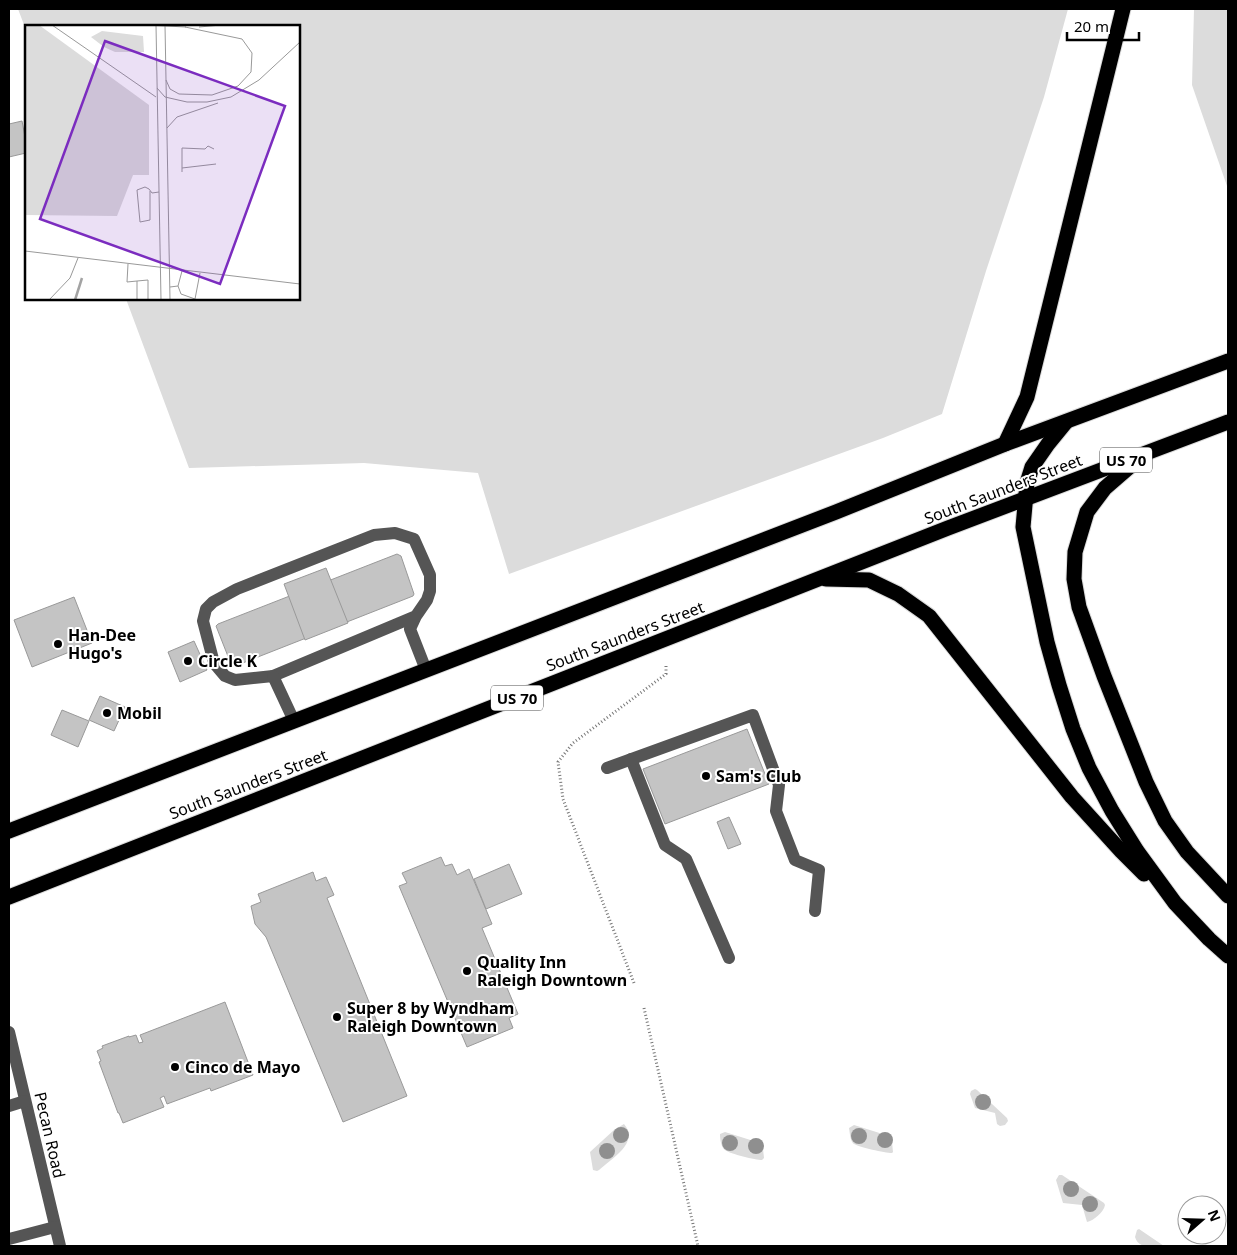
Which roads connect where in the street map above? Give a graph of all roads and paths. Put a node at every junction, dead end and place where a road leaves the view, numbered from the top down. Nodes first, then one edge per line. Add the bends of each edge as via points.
1 (1123, 9) edge
2 (1228, 361) edge
3 (1067, 421) junction
4 (1228, 422) edge
5 (1005, 444) junction
6 (1148, 452) junction
7 (1025, 500) junction
8 (819, 578) junction
9 (416, 616) junction
10 (666, 665) dead end
11 (426, 670) junction
12 (273, 676) junction
13 (294, 721) junction
14 (631, 759) junction
15 (607, 768) dead end
16 (9, 831) edge
17 (1228, 896) edge
18 (9, 897) edge
19 (1175, 903) junction
20 (815, 911) dead end
21 (1228, 956) edge
22 (729, 958) dead end
23 (634, 984) dead end
24 (644, 1008) dead end
25 (9, 1032) edge
26 (25, 1101) junction
27 (9, 1106) edge
28 (56, 1227) junction
29 (9, 1239) edge
30 (60, 1246) edge
31 (698, 1246) edge

1 - 5 highway via 1026,398
2 - 3 highway
3 - 5 highway
3 - 7 highway via 1032,467
4 - 6 highway, South Saunders Street / US 70
5 - 11 highway
6 - 7 highway, South Saunders Street / US 70
6 - 17 highway via 1105,488 1087,512 1075,552 1074,579 1086,630 1143,775 1165,821 1187,852
7 - 8 highway, South Saunders Street / US 70
7 - 19 highway via 1023,527 1029,560 1058,685 1073,729 1112,811
8 - 18 highway, South Saunders Street / US 70
8 - 19 highway via 869,580 898,594 929,616 1072,797
9 - 11 street via 410,629
9 - 12 street
9 - 12 street via 427,600 430,575 414,539 395,533 374,535 213,602 206,609 203,621 214,663 226,676 235,680
10 - 23 path via 666,674 573,743 558,762 563,799
11 - 13 highway
12 - 13 street
13 - 16 highway
14 - 15 street
14 - 20 street via 753,715 779,785 776,811 795,860 819,870
14 - 22 street via 666,845 686,858
19 - 21 highway
24 - 31 path
25 - 26 street, Pecan Road
26 - 27 street
26 - 28 street, Pecan Road
28 - 29 street
28 - 30 street, Pecan Road

